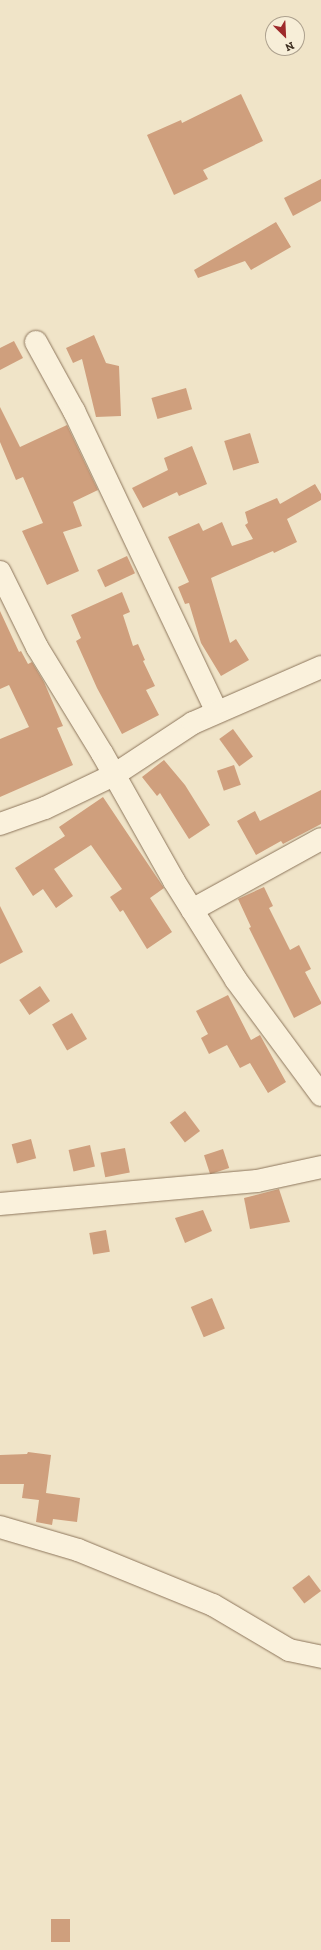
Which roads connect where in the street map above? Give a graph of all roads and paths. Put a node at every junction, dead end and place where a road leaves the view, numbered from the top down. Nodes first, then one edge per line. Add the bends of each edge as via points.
1 (36, 342) dead end
2 (0, 572) edge
3 (321, 667) edge
4 (217, 712) junction
5 (114, 775) junction
6 (0, 824) edge
7 (321, 839) edge
8 (192, 910) junction
9 (321, 1095) edge
10 (321, 1167) edge
11 (0, 1204) edge
12 (0, 1527) edge
13 (321, 1657) edge

1 - 4 street via 74,411
2 - 5 street via 37,648
3 - 4 street
4 - 5 street via 193,722
5 - 6 street via 45,808
5 - 8 street
7 - 8 street
8 - 9 street via 236,980
10 - 11 street via 257,1181
12 - 13 street via 78,1550 213,1605 289,1650

